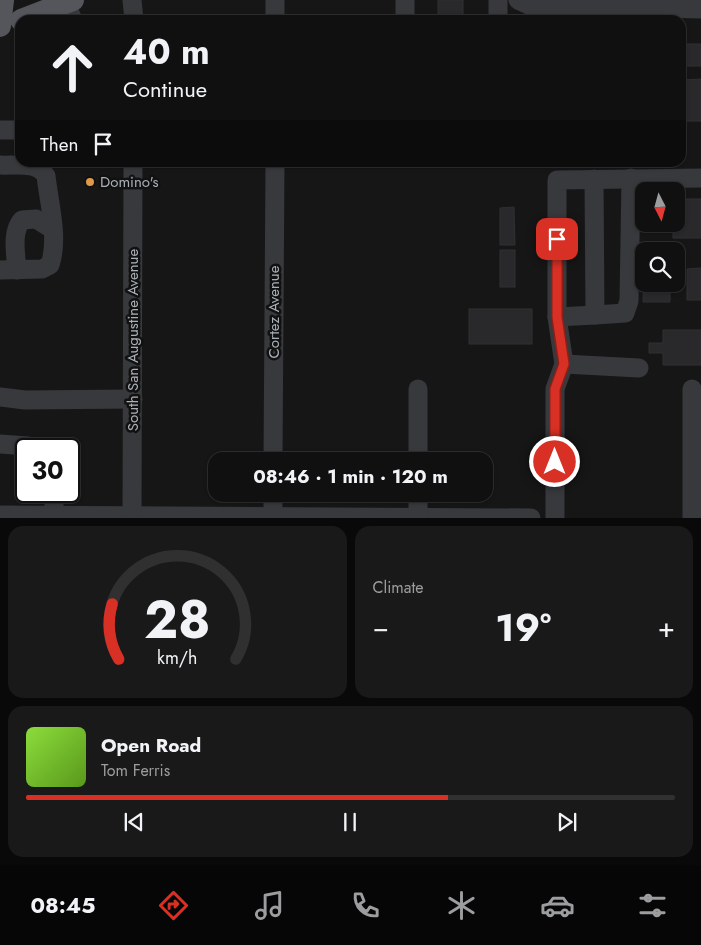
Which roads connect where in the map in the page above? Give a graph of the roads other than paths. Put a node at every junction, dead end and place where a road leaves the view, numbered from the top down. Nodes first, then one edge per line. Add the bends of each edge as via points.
1 (3, 0) edge
2 (132, 0) edge
3 (275, 0) edge
4 (405, 0) edge
5 (498, 0) edge
6 (518, 0) edge
7 (66, 6) edge
8 (701, 9) edge
9 (563, 13) edge
10 (37, 15) edge
11 (134, 15) edge
12 (275, 15) edge
13 (405, 15) edge
14 (498, 15) edge
15 (15, 22) edge
16 (0, 27) edge
17 (0, 130) edge
18 (15, 130) edge
19 (0, 165) edge
20 (15, 165) edge
21 (37, 167) edge
22 (133, 167) edge
23 (275, 167) edge
24 (631, 178) junction
25 (701, 178) edge
26 (594, 179) junction
27 (52, 229) junction
28 (9, 270) edge
29 (595, 315) junction
30 (557, 317) junction
31 (564, 364) junction
32 (639, 368) dead end
33 (418, 389) dead end
34 (692, 389) dead end
35 (0, 397) edge
36 (133, 399) junction
37 (0, 444) edge
38 (15, 445) edge
39 (273, 452) edge
40 (418, 452) edge
41 (273, 502) edge
42 (418, 502) edge
43 (54, 503) edge
44 (0, 515) edge
45 (54, 515) junction
46 (132, 516) edge
47 (273, 517) edge
48 (418, 517) edge
49 (531, 518) edge
50 (554, 518) edge
51 (692, 518) edge

1 - 16 main road
2 - 11 street
3 - 12 street
4 - 13 street
5 - 14 street
6 - 9 street
7 - 10 main road
8 - 9 street
15 - 16 main road
17 - 18 street
19 - 20 street
21 - 27 street via 46,176
22 - 36 street, South San Augustine Avenue
23 - 39 street, Cortez Avenue
24 - 25 street
24 - 26 street
24 - 29 street via 629,301 625,313
26 - 29 street
26 - 30 street via 556,180
27 - 28 street via 50,265 42,269
27 - 28 street via 36,219 22,220 18,224
29 - 30 street
30 - 31 street
31 - 32 street
31 - 50 street via 555,389
33 - 40 street
34 - 51 street
35 - 36 street via 26,400
36 - 46 street, South San Augustine Avenue
37 - 38 street
41 - 47 street
42 - 48 street
43 - 45 street
44 - 45 street
45 - 46 street
46 - 47 street
47 - 48 street
48 - 49 street

